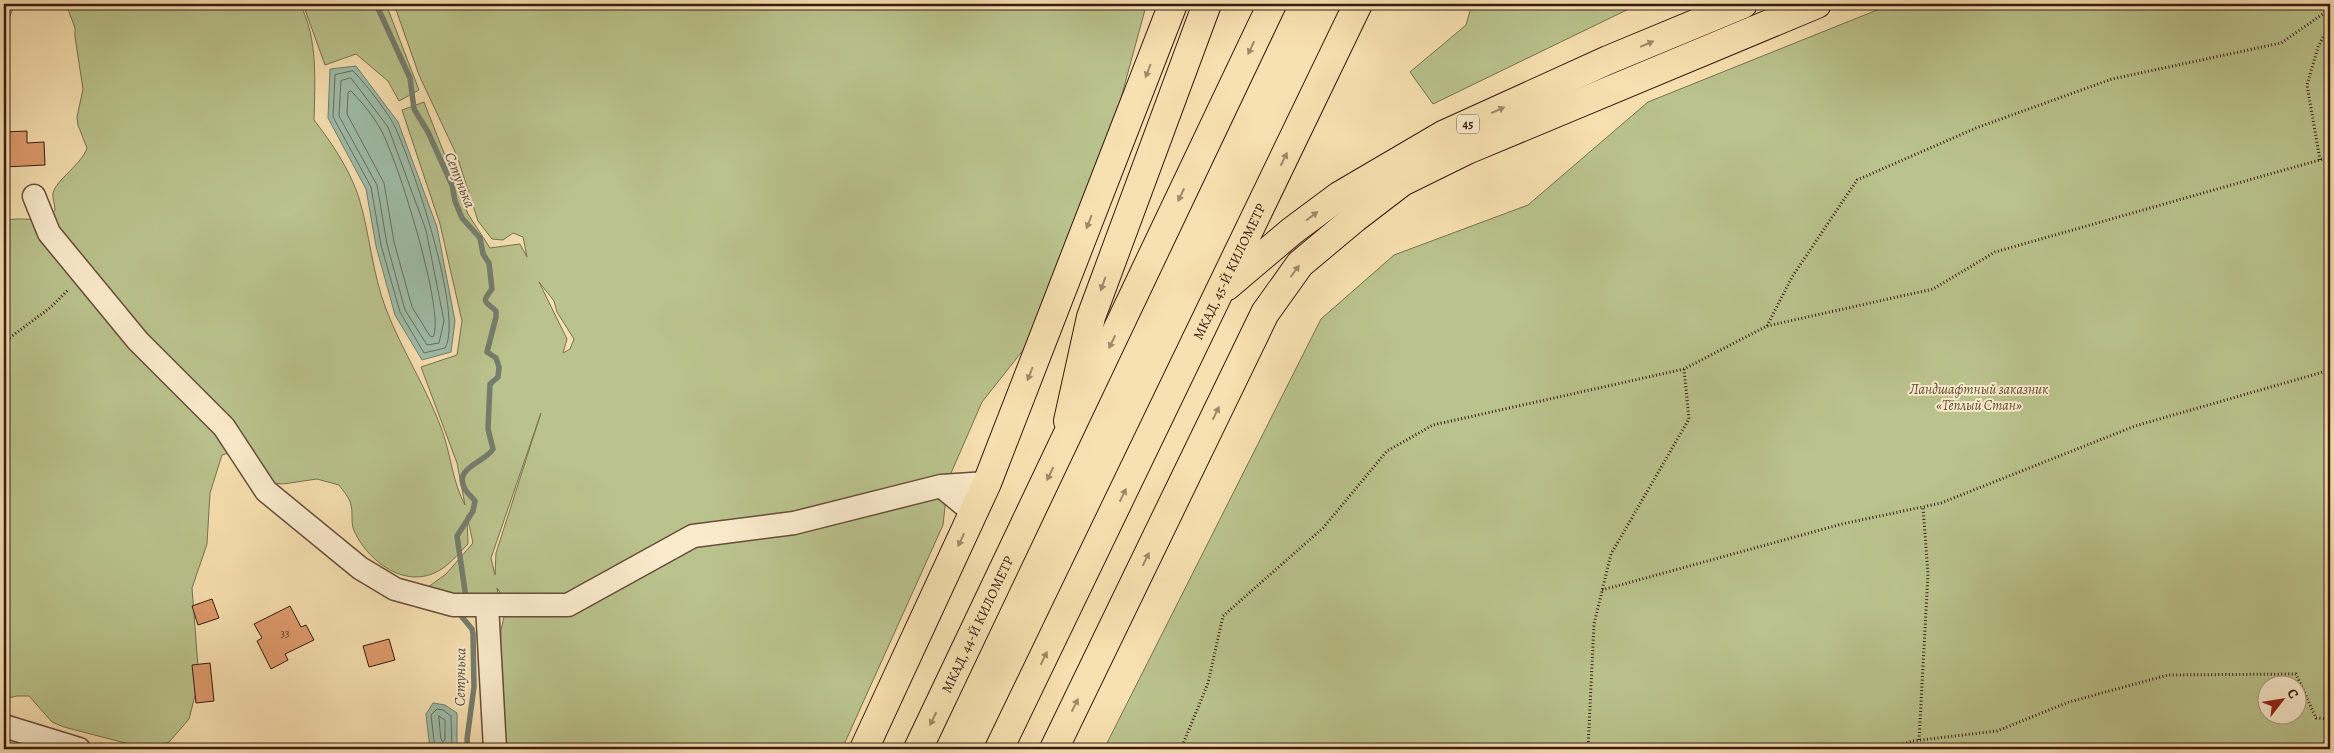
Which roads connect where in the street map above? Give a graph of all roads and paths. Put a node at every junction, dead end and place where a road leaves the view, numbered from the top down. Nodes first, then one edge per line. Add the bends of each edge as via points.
1 (1207, 4) edge
2 (1272, 4) edge
3 (1358, 4) edge
4 (1743, 4) edge
5 (1817, 4) edge
6 (2330, 9) edge
7 (1167, 11) edge
8 (2330, 24) edge
9 (2330, 157) edge
10 (2320, 160) junction
11 (34, 196) dead end
12 (84, 274) junction
13 (1220, 292) junction
14 (1767, 326) junction
15 (4, 342) edge
16 (1684, 369) junction
17 (2330, 370) edge
18 (1062, 447) junction
19 (987, 483) junction
20 (941, 486) junction
21 (1923, 507) junction
22 (974, 513) junction
23 (1602, 590) junction
24 (487, 605) junction
25 (2330, 719) edge
26 (4, 726) edge
27 (1919, 740) junction
28 (79, 749) edge
29 (494, 749) edge
30 (864, 749) edge
31 (918, 749) edge
32 (999, 749) edge
33 (1054, 749) edge
34 (1181, 749) edge
35 (1588, 749) edge
36 (1890, 749) edge

1 -> 18 main road via 1091,317
2 -> 18 main road
13 -> 3 main road, МКАД, 45-Й КИЛОМЕТР
13 -> 4 main road, 45 via 1339,196 1444,134
33 -> 5 main road via 1265,313 1300,264 1402,182 1467,150
6 - 14 path via 2281,43 2112,79 1976,128 1857,180 1792,277
7 -> 19 main road
8 - 10 path via 2318,47 2307,85
9 - 10 path
10 - 14 path via 1995,252 1933,289
11 - 12 lane via 48,233
12 - 15 path via 51,307
12 - 24 lane via 138,340 224,427 266,491 360,568 395,589 453,605
32 -> 13 main road, МКАД, 45-Й КИЛОМЕТР
14 - 16 path
16 - 23 path via 1689,419 1612,554
16 - 34 path via 1433,426 1387,451 1323,528 1223,616 1208,683
17 - 21 path via 2135,426 1941,503
18 -> 31 main road, МКАД, 44-Й КИЛОМЕТР
19 - 20 lane
19 - 22 main road
20 - 22 lane
20 - 24 lane via 794,523 692,536 568,605
21 - 23 path via 1842,524
21 - 27 path via 1928,574
22 -> 30 main road
23 - 35 path via 1594,624
24 - 29 lane
25 - 27 path via 2316,718 2296,674 2168,675 2069,702 1997,731
26 - 28 lane
27 - 36 path

